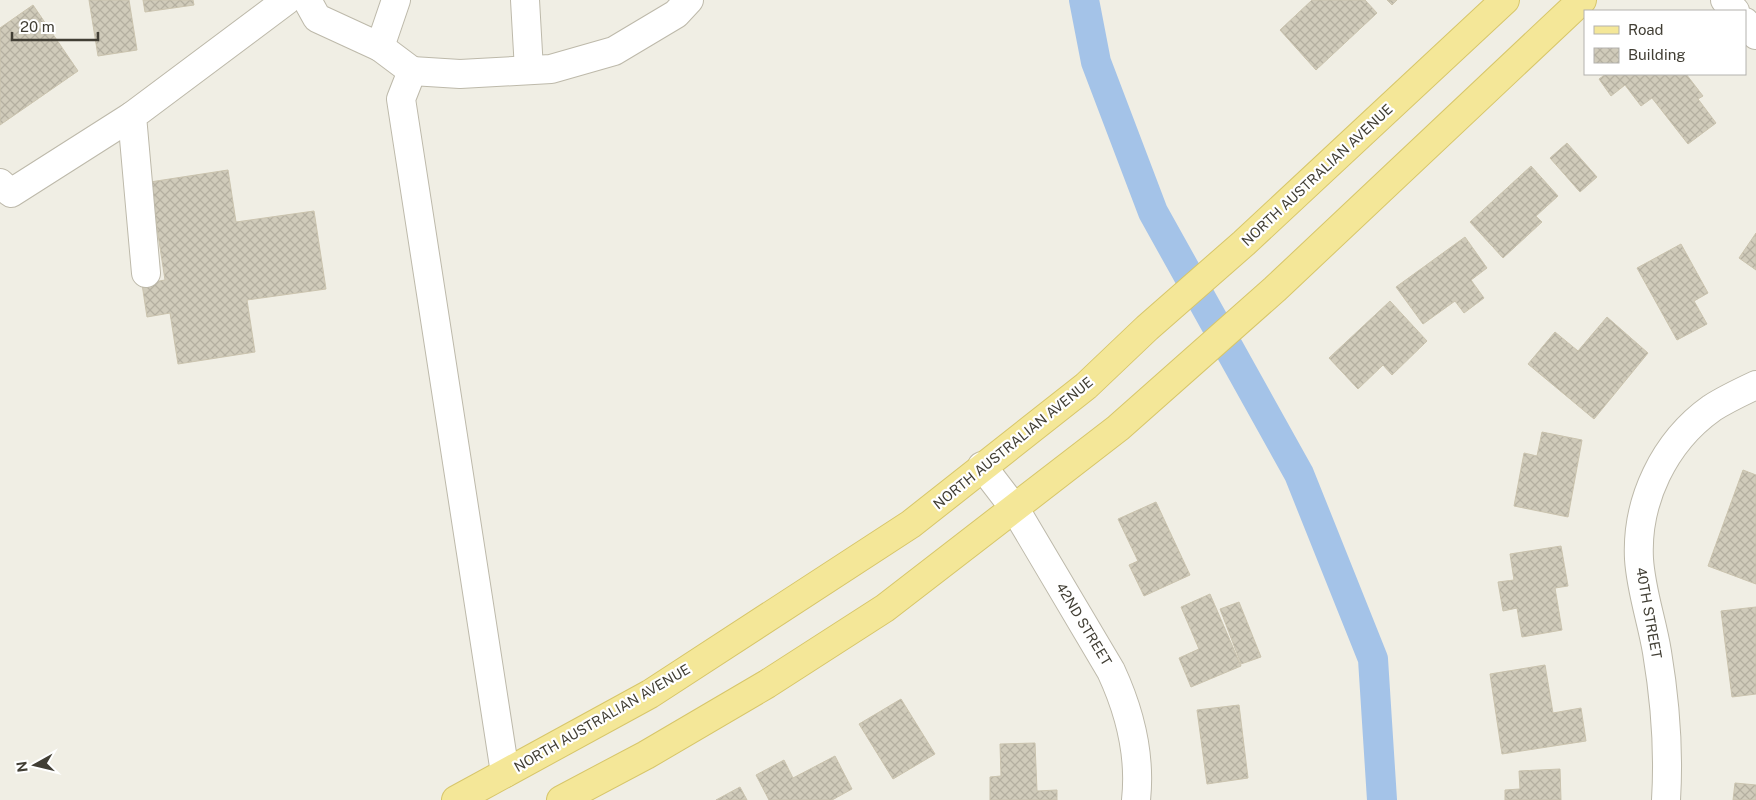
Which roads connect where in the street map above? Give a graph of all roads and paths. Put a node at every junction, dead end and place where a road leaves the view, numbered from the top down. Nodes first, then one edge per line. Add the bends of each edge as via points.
1 (287, 0) edge
2 (307, 0) edge
3 (396, 0) edge
4 (525, 0) edge
5 (689, 0) edge
6 (1505, 0) edge
7 (1582, 0) edge
8 (1725, 0) edge
9 (1734, 10) edge
10 (1746, 23) edge
11 (1756, 35) edge
12 (380, 47) junction
13 (529, 70) junction
14 (412, 71) junction
15 (132, 116) junction
16 (0, 183) edge
17 (146, 274) dead end
18 (1756, 385) edge
19 (982, 466) junction
20 (1015, 509) junction
21 (505, 773) junction
22 (456, 800) edge
23 (561, 800) edge
24 (1136, 800) edge
25 (1666, 800) edge

1 - 15 street
2 - 12 street via 317,18
3 - 12 street
4 - 13 street
5 - 13 street via 676,14 614,51 551,69
6 - 19 main road, NORTH AUSTRALIAN AVENUE via 1086,386
7 - 20 main road via 1275,289 1118,428
8 - 9 street
10 - 11 street
12 - 14 street
13 - 14 street via 460,74
14 - 21 street via 401,99
15 - 16 street via 12,193
15 - 17 street
18 - 25 street, 40TH STREET via 1712,408 1681,437 1657,472 1643,513 1639,559 1657,653 1666,733
19 - 20 street, 42ND STREET
19 - 21 main road, NORTH AUSTRALIAN AVENUE via 911,524 650,694
20 - 23 main road via 885,608 767,684
20 - 24 street, 42ND STREET via 1121,692 1135,738
21 - 22 main road, NORTH AUSTRALIAN AVENUE

